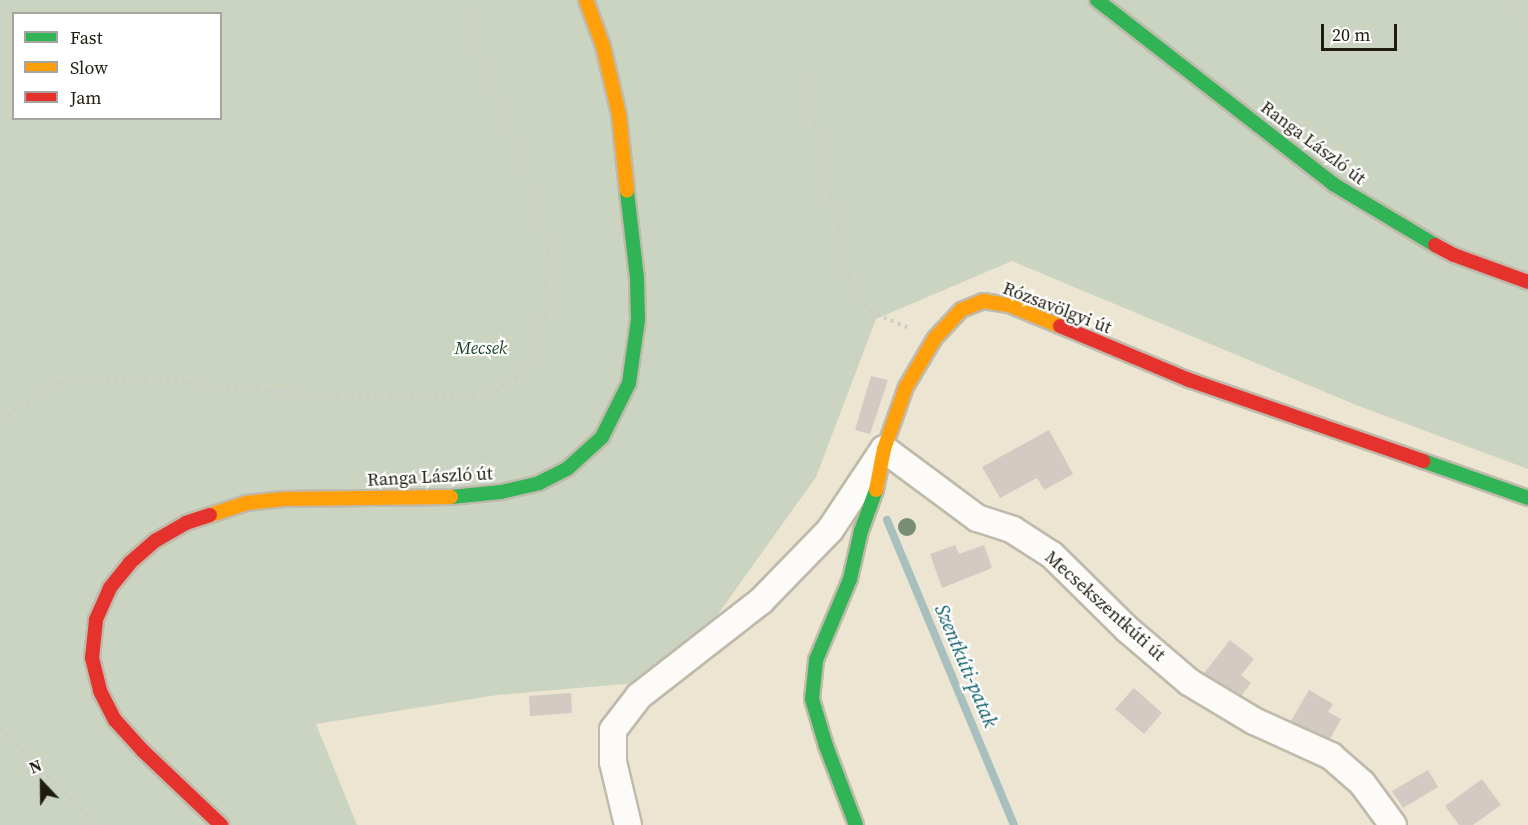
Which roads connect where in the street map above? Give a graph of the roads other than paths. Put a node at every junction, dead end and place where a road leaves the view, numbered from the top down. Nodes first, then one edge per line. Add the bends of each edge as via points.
1 (586, 0) edge
2 (1097, 0) edge
3 (1528, 282) edge
4 (885, 449) junction
5 (1528, 498) edge
6 (221, 825) edge
7 (628, 825) edge
8 (856, 825) edge
9 (1393, 825) edge

1 - 6 main road, Ranga László út via 603,46 619,115 637,278 638,320 629,384 602,437 567,469 539,483 501,492 444,498 282,499 246,503 186,523 156,540 110,588 96,620 92,658 100,691 116,720 143,751
2 - 3 main road, Ranga László út via 1334,184 1454,255
4 - 5 main road, Rózsavölgyi út via 906,387 935,338 961,310 983,301 1009,305 1188,380
4 - 7 street via 830,530 761,601 639,696 613,730 613,762
4 - 8 main road, Rózsavölgyi út via 850,579 816,660 812,699
4 - 9 street, Mecsekszentkúti út via 977,518 1013,530 1052,555 1127,629 1189,681 1254,721 1331,756 1362,783

